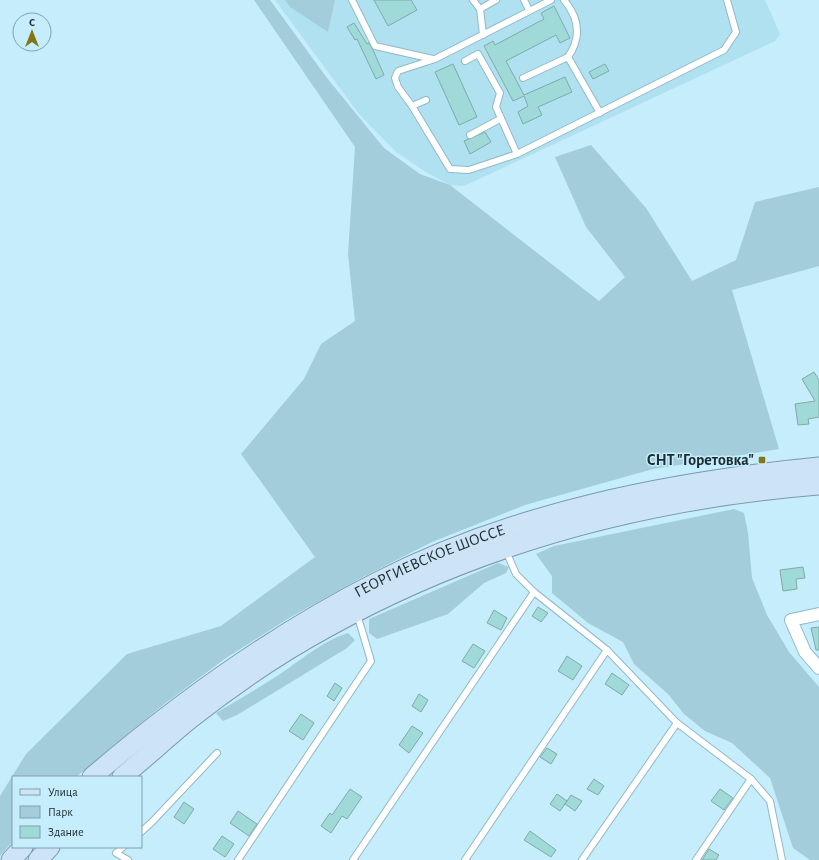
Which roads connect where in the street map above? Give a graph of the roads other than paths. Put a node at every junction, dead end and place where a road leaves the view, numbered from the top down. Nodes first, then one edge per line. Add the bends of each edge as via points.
1 (352, 0) edge
2 (473, 0) edge
3 (496, 0) edge
4 (524, 0) edge
5 (551, 0) edge
6 (564, 0) edge
7 (727, 0) edge
8 (480, 9) junction
9 (529, 10) junction
10 (483, 35) junction
11 (568, 57) junction
12 (435, 59) junction
13 (465, 61) dead end
14 (523, 78) dead end
15 (426, 100) dead end
16 (412, 106) junction
17 (600, 114) junction
18 (500, 119) junction
19 (470, 135) dead end
20 (517, 154) junction
21 (819, 467) edge
22 (819, 485) edge
23 (504, 548) junction
24 (534, 592) junction
25 (356, 612) junction
26 (819, 614) edge
27 (607, 650) junction
28 (819, 668) edge
29 (677, 723) junction
30 (217, 752) dead end
31 (93, 776) edge
32 (123, 776) edge
33 (751, 779) junction
34 (142, 831) edge
35 (22, 848) edge
36 (49, 848) edge
37 (122, 848) edge
38 (11, 860) edge
39 (38, 860) edge
40 (128, 860) edge
41 (238, 860) edge
42 (353, 860) edge
43 (465, 860) edge
44 (582, 860) edge
45 (696, 860) edge
46 (782, 860) edge

1 - 12 lane via 375,46
2 - 8 lane
3 - 8 lane
4 - 9 lane
5 - 9 lane
6 - 11 lane via 578,26 574,49
7 - 17 lane via 736,32 724,50
8 - 10 lane
9 - 10 lane
10 - 12 lane
11 - 14 lane
11 - 17 lane
12 - 16 lane via 398,72 395,78 398,87
13 - 18 lane via 478,54 500,93 496,107
15 - 16 lane
16 - 20 lane via 450,169 470,170
17 - 20 lane
18 - 19 lane
18 - 20 lane
21 - 31 main road, ГЕОРГИЕВСКОЕ ШОССЕ via 702,481 613,499 541,518 470,542 409,567 309,618 222,674 143,734
22 - 23 main road, ГЕОРГИЕВСКОЕ ШОССЕ via 737,492 678,503 579,526
23 - 24 lane via 516,574
23 - 25 main road, ГЕОРГИЕВСКОЕ ШОССЕ via 425,578
24 - 27 lane
24 - 42 lane
25 - 32 main road, ГЕОРГИЕВСКОЕ ШОССЕ via 297,645 231,690 190,719
25 - 41 lane via 371,661
26 - 28 street via 791,620 805,652
27 - 29 lane
27 - 43 lane
29 - 33 lane
29 - 44 lane
30 - 34 lane
33 - 45 lane
33 - 46 lane via 770,801
35 - 38 main road
36 - 39 main road
37 - 40 lane via 116,853

